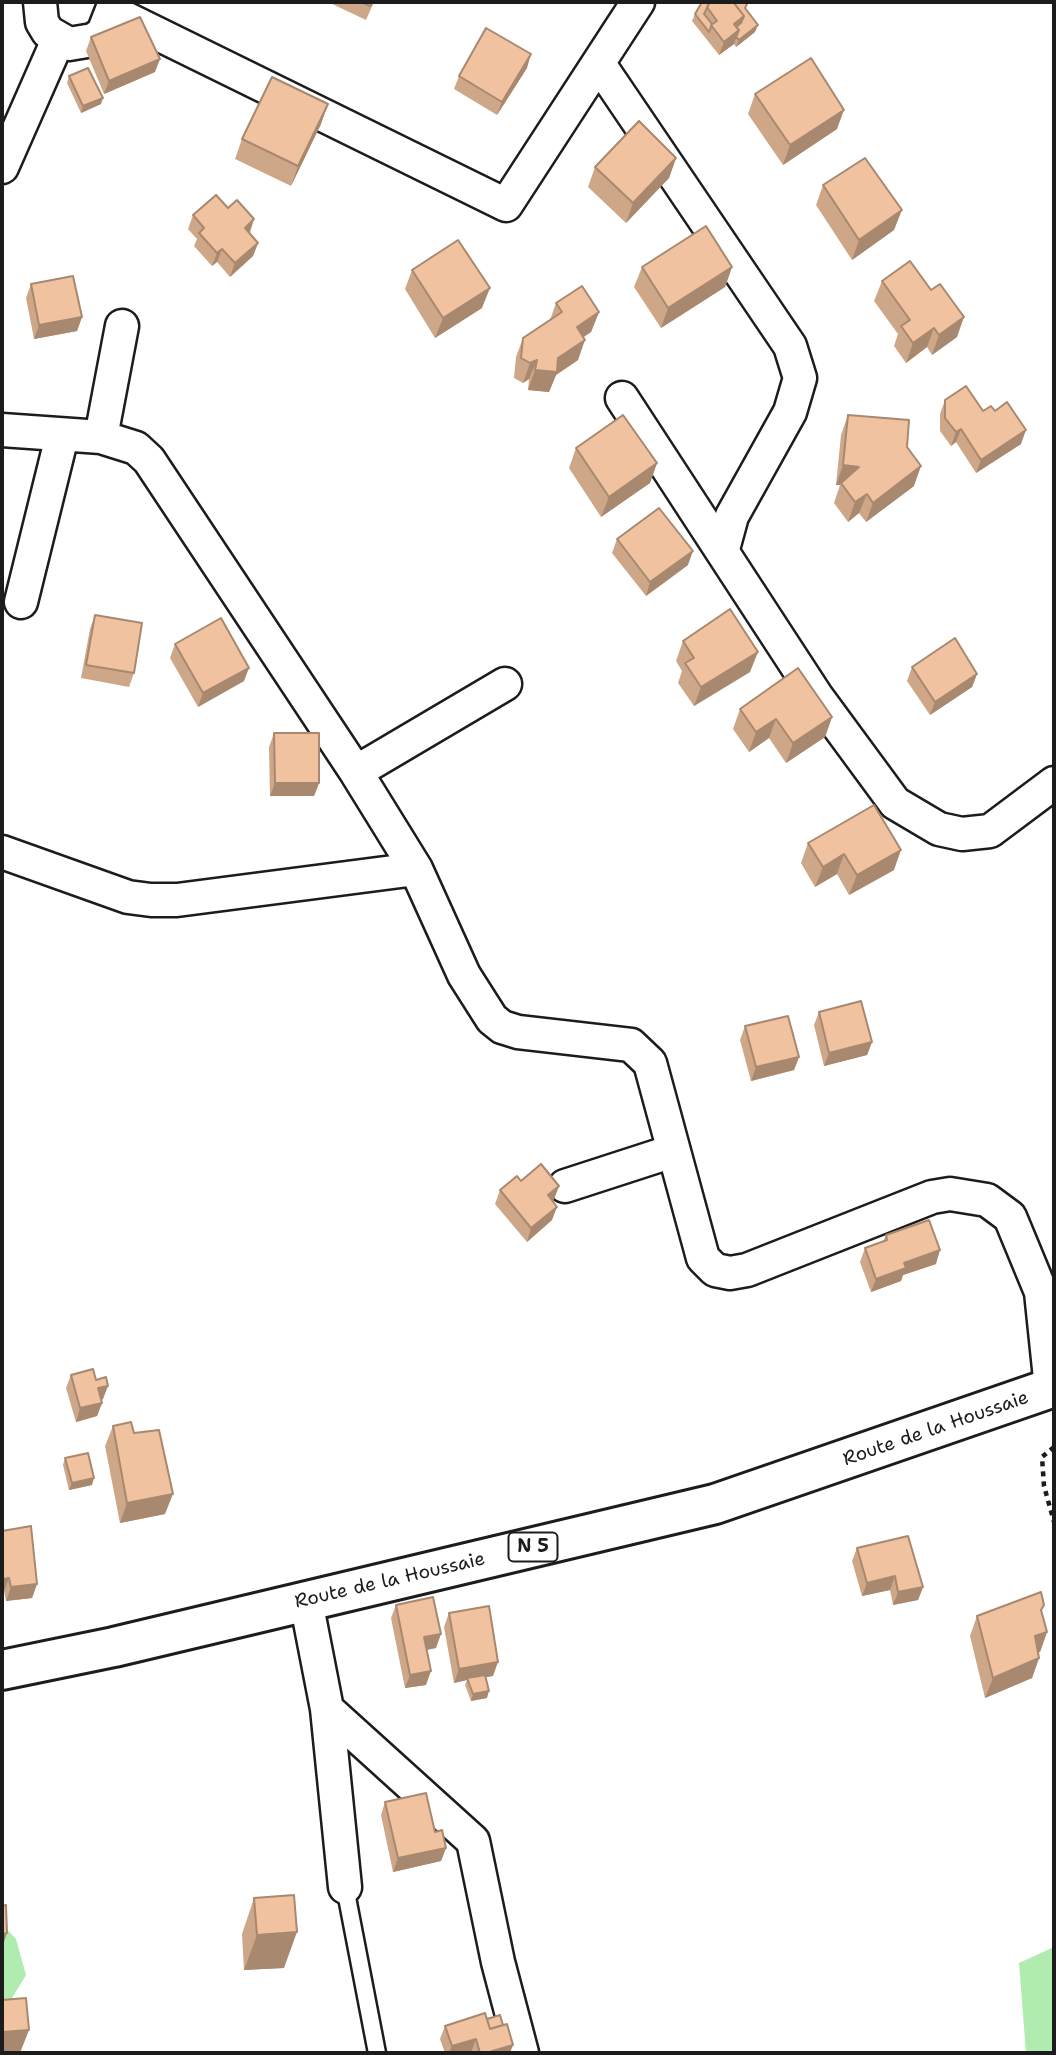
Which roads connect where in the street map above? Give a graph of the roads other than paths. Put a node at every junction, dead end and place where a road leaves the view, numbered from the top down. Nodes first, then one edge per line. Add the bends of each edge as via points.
1 (40, 2) edge
2 (638, 2) edge
3 (112, 7) edge
4 (58, 40) junction
5 (598, 64) junction
6 (2, 167) edge
7 (122, 326) dead end
8 (622, 398) dead end
9 (2, 430) edge
10 (62, 436) junction
11 (101, 437) junction
12 (723, 549) junction
13 (21, 602) dead end
14 (505, 684) dead end
15 (356, 772) junction
16 (1054, 783) edge
17 (2, 852) edge
18 (416, 869) junction
19 (673, 1151) junction
20 (565, 1186) dead end
21 (1048, 1299) edge
22 (1053, 1387) edge
23 (306, 1601) junction
24 (2, 1670) edge
25 (327, 1709) junction
26 (345, 1887) joint
27 (377, 2053) edge
28 (522, 2053) edge

1 - 4 street via 42,22
2 - 5 street
3 - 4 street via 103,33 93,40 69,44
3 - 5 street via 506,205
4 - 6 street
5 - 12 street via 790,346 800,378 790,412 732,516
7 - 11 street
8 - 12 street
9 - 10 street
10 - 11 street
10 - 13 street
11 - 15 street via 136,448 149,460
12 - 16 street via 817,697 895,803 914,817 962,834 990,831
14 - 15 street
15 - 18 street
17 - 18 street via 128,897 151,900
18 - 19 street via 464,975 492,1019 518,1032 616,1042 641,1052 650,1063
19 - 20 street
19 - 21 street via 703,1258 715,1270 747,1270 932,1197 950,1194 987,1200 1010,1217
21 - 22 street
22 - 23 main road, Route de la Houssaie / N 5 via 715,1504
23 - 24 main road, Route de la Houssaie / N 5
23 - 25 street
25 - 26 street
25 - 28 street via 473,1840
26 - 27 lane

